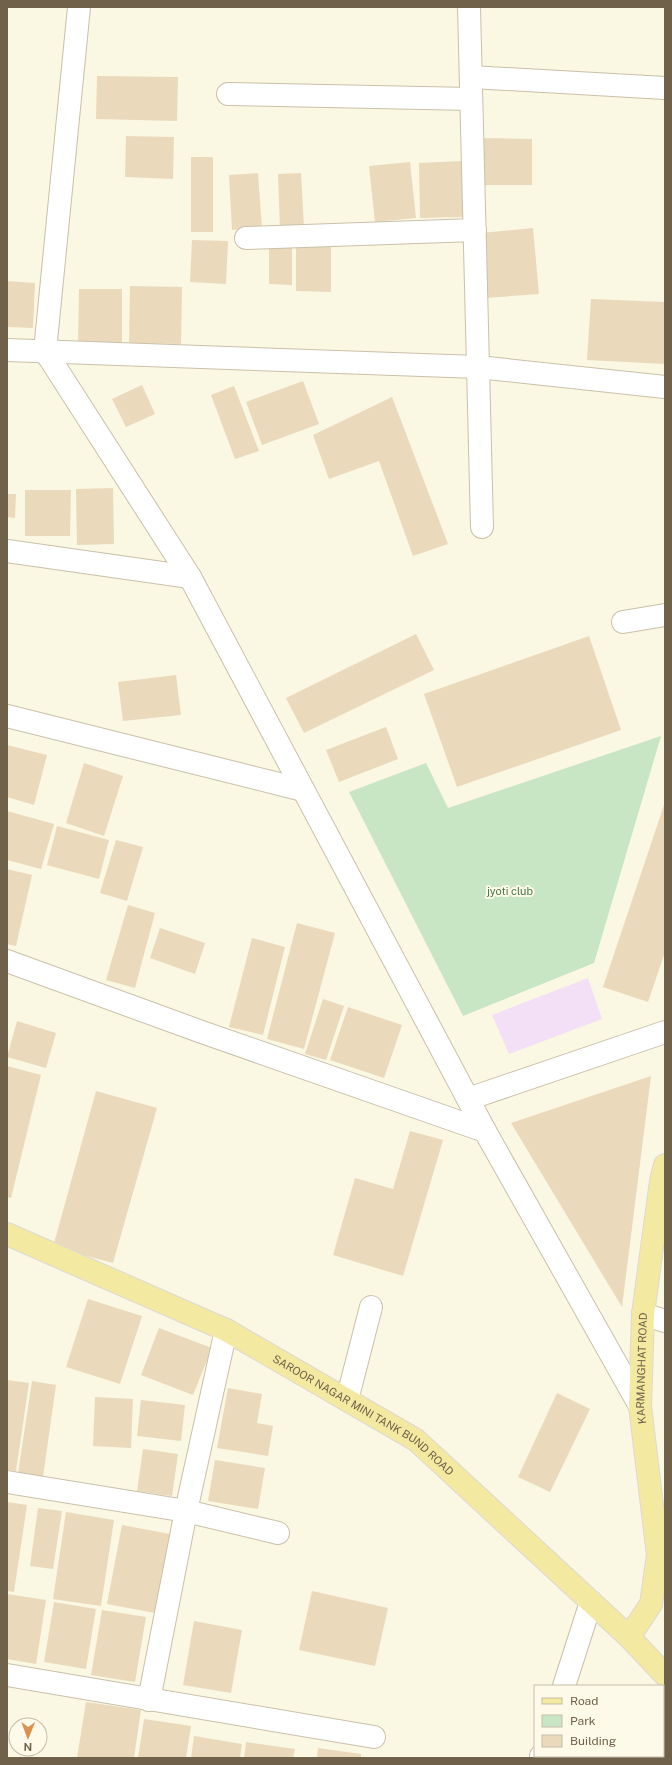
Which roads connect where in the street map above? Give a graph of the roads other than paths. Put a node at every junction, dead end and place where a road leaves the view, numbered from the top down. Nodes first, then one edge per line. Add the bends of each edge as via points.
1 (79, 7) edge
2 (469, 7) edge
3 (471, 77) junction
4 (665, 88) edge
5 (228, 94) dead end
6 (471, 99) junction
7 (474, 230) junction
8 (246, 238) dead end
9 (7, 350) edge
10 (46, 351) junction
11 (478, 368) junction
12 (665, 387) edge
13 (482, 527) dead end
14 (7, 551) edge
15 (190, 577) junction
16 (665, 615) edge
17 (623, 622) dead end
18 (7, 716) edge
19 (303, 790) junction
20 (7, 961) edge
21 (665, 1032) edge
22 (468, 1099) junction
23 (485, 1131) junction
24 (665, 1165) edge
25 (7, 1234) edge
26 (371, 1307) dead end
27 (642, 1314) junction
28 (665, 1321) edge
29 (226, 1330) junction
30 (347, 1400) junction
31 (640, 1406) junction
32 (7, 1482) edge
33 (186, 1511) junction
34 (278, 1533) dead end
35 (591, 1602) junction
36 (629, 1637) junction
37 (7, 1675) edge
38 (665, 1676) edge
39 (564, 1685) edge
40 (149, 1700) junction
41 (374, 1737) dead end

1 - 10 street
2 - 3 street
3 - 4 street
3 - 6 street
5 - 6 street
6 - 7 street
7 - 8 street
7 - 11 street
9 - 10 street
10 - 11 street
10 - 15 street
11 - 12 street
11 - 13 street
14 - 15 street
15 - 19 street
16 - 17 street
18 - 19 street
19 - 22 street
20 - 23 street
21 - 22 street
22 - 23 street
23 - 31 street
24 - 27 main road, KARMANGHAT ROAD
25 - 29 main road, SAROOR NAGAR MINI TANK BUND ROAD
26 - 30 street
27 - 28 street
27 - 31 main road, KARMANGHAT ROAD
29 - 30 main road, SAROOR NAGAR MINI TANK BUND ROAD
29 - 33 street
30 - 35 main road, SAROOR NAGAR MINI TANK BUND ROAD via 416,1440
31 - 36 main road, KARMANGHAT ROAD via 658,1555 650,1604
32 - 33 street
33 - 34 street
33 - 40 street
35 - 36 main road, SAROOR NAGAR MINI TANK BUND ROAD
35 - 39 street
36 - 38 main road, SAROOR NAGAR MINI TANK BUND ROAD
37 - 40 street
40 - 41 street

